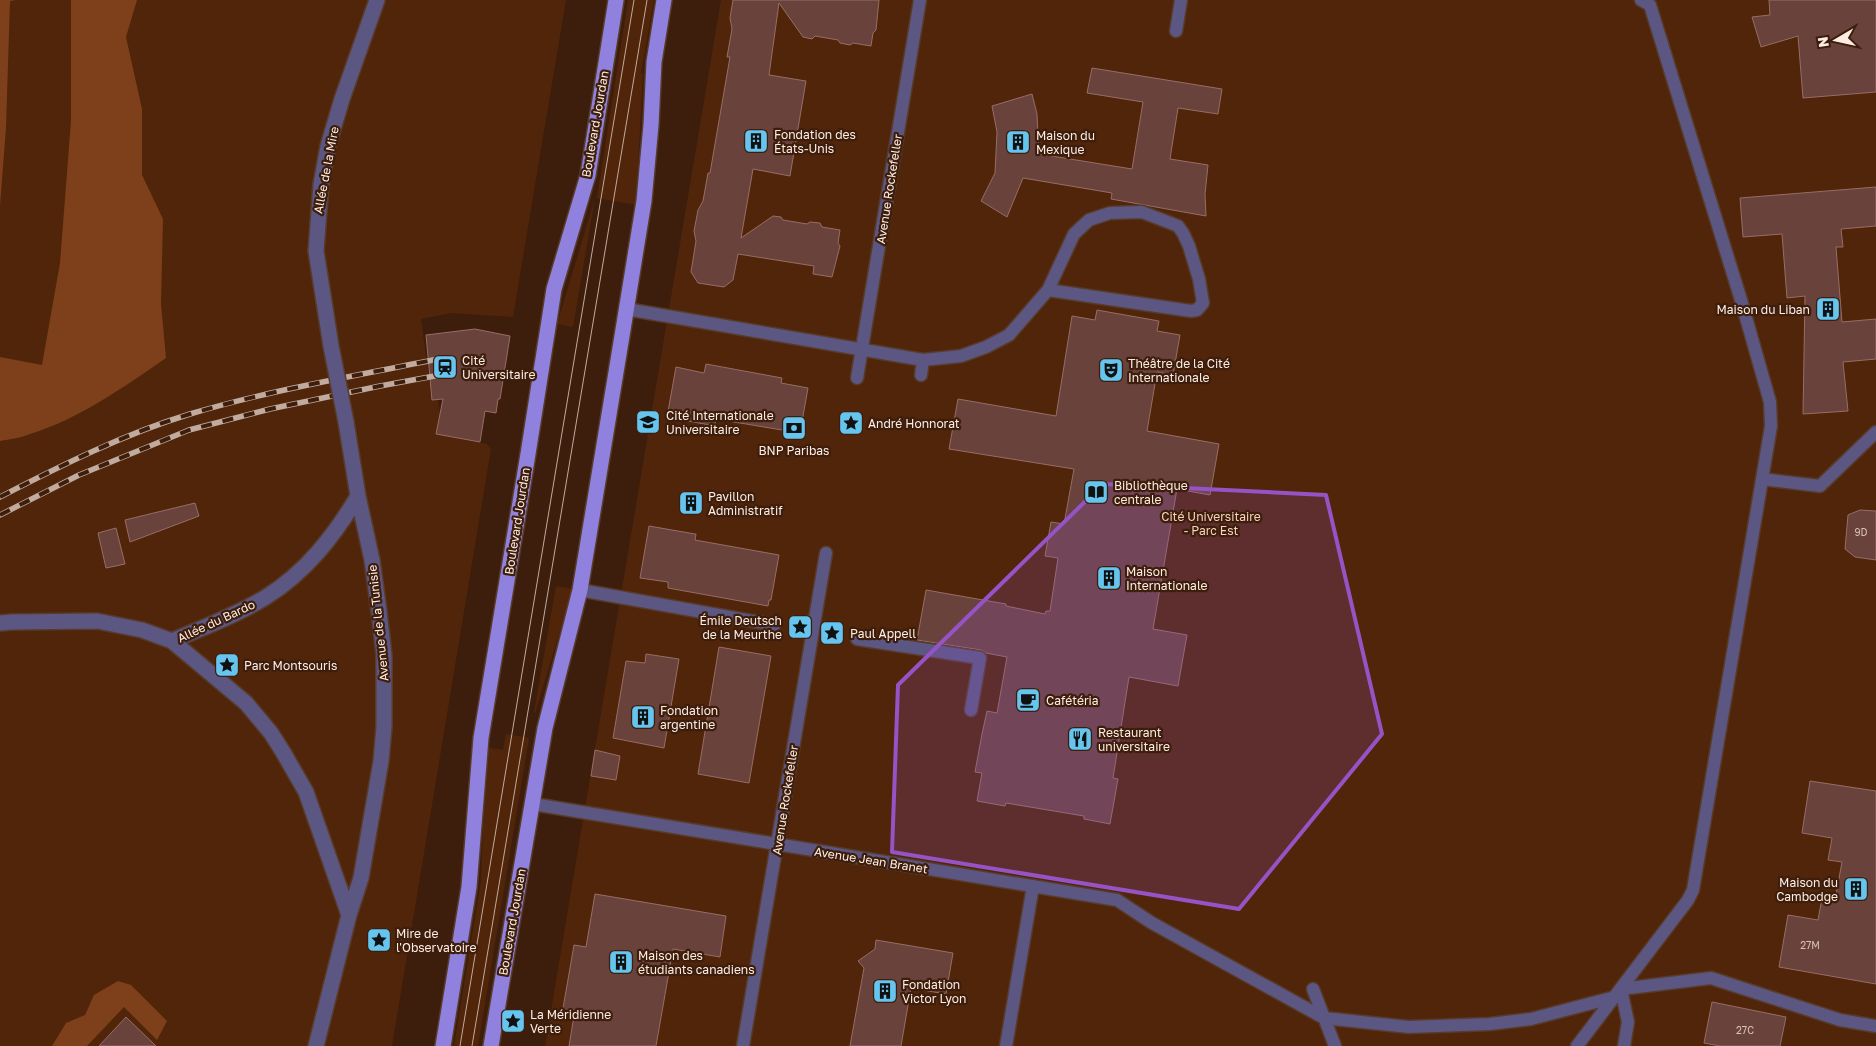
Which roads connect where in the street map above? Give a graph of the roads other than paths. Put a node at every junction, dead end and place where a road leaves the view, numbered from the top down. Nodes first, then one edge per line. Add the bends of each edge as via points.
1 (377, 0) edge
2 (616, 0) edge
3 (664, 0) edge
4 (920, 0) edge
5 (1181, 0) edge
6 (1649, 2) edge
7 (1176, 31) dead end
8 (1048, 290) junction
9 (626, 309) junction
10 (331, 346) joint
11 (862, 349) junction
12 (923, 360) junction
13 (921, 375) dead end
14 (857, 378) dead end
15 (1876, 432) edge
16 (1762, 479) junction
17 (358, 496) junction
18 (826, 553) dead end
19 (580, 590) junction
20 (0, 623) edge
21 (774, 625) dead end
22 (857, 639) dead end
23 (172, 641) junction
24 (971, 710) dead end
25 (533, 804) junction
26 (777, 844) junction
27 (1033, 886) junction
28 (349, 915) junction
29 (1313, 989) dead end
30 (1618, 993) junction
31 (1324, 1018) junction
32 (1876, 1026) edge
33 (316, 1046) edge
34 (443, 1046) edge
35 (491, 1046) edge
36 (743, 1046) edge
37 (1006, 1046) edge
38 (1335, 1046) edge
39 (1577, 1046) edge
40 (1624, 1046) edge

1 - 10 street, Allée de la Mire via 342,99 321,184 316,251
2 - 34 main road, Boulevard Jourdan via 588,175 554,289 481,738 469,888
3 - 9 main road, Boulevard Jourdan via 654,62 644,201
4 - 11 lane, Avenue Rockefeller
5 - 7 lane
6 - 16 lane via 1770,402 1771,426
8 - 8 lane via 1191,311 1203,303 1183,233 1170,221 1142,212 1110,213 1089,220 1074,234
8 - 12 lane via 1009,335 961,356
9 - 11 lane
9 - 19 main road, Boulevard Jourdan
10 - 17 street, Avenue de la Tunisie, bridge
11 - 12 lane
11 - 14 lane, Avenue Rockefeller
12 - 13 lane
15 - 16 lane via 1820,486
16 - 30 lane via 1693,890
17 - 23 street, Allée du Bardo via 318,553 285,584 247,608
17 - 28 street, Avenue de la Tunisie via 380,611 384,718 382,761 362,878
18 - 26 lane, Avenue Rockefeller
19 - 21 lane
19 - 25 main road, Boulevard Jourdan via 545,728
20 - 23 street, Allée du Bardo via 97,621 142,630
22 - 24 lane via 980,658
23 - 28 street via 246,703 271,733 309,800
25 - 26 lane, Avenue Jean Branet
25 - 35 main road, Boulevard Jourdan
26 - 27 lane, Avenue Jean Branet
26 - 36 lane, Avenue Rockefeller
27 - 31 lane, Avenue Jean Branet via 1117,900 1152,923
27 - 37 lane
28 - 33 street, Avenue de la Tunisie
29 - 31 lane
30 - 31 lane via 1531,1019 1490,1024 1409,1027
30 - 32 lane via 1711,978 1840,1020
30 - 39 lane
30 - 40 lane via 1628,1022
31 - 38 lane

